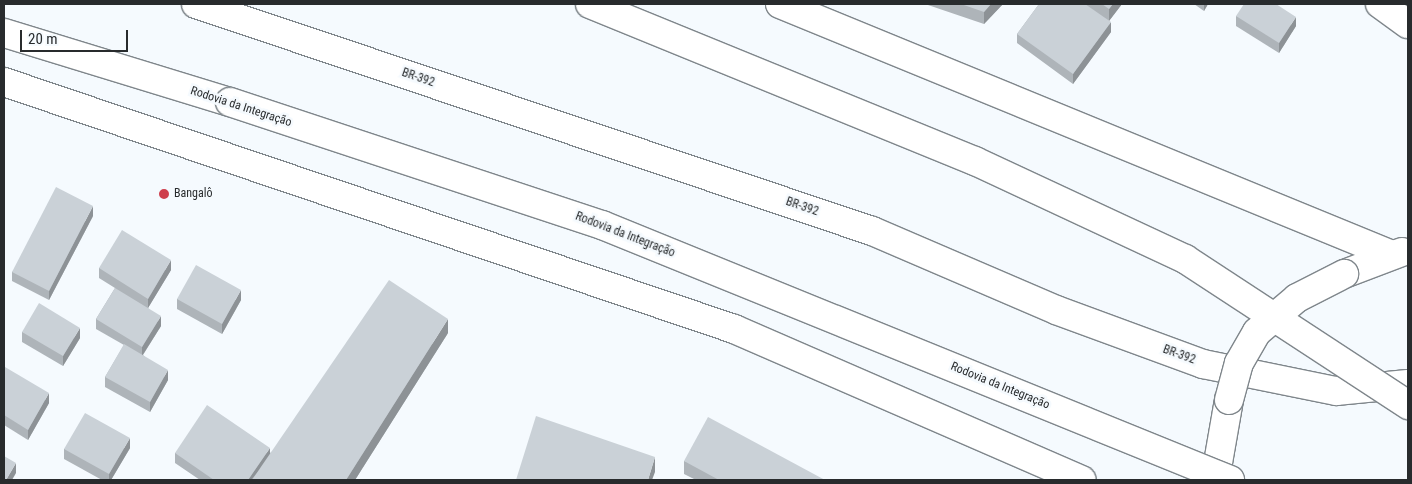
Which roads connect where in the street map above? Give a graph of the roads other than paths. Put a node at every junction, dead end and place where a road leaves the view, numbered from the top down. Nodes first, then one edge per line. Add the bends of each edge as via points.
1 (196, 4) edge
2 (590, 4) edge
3 (780, 4) edge
4 (1380, 4) edge
5 (1408, 24) edge
6 (4, 33) edge
7 (4, 82) edge
8 (1400, 253) edge
9 (1408, 384) edge
10 (1408, 405) edge
11 (1082, 480) edge
12 (1215, 480) edge
13 (1230, 480) edge

1 - 9 main road, BR-392 / BR-392 via 872,230 1056,310 1203,364 1336,391
2 - 10 main road, bridge via 966,157 1186,259
3 - 8 main road
4 - 5 main road
6 - 13 main road, Rodovia da Integração, bridge via 230,102 602,225
7 - 11 main road via 734,329
8 - 12 main road, bridge via 1344,274 1297,298 1257,332 1239,363

